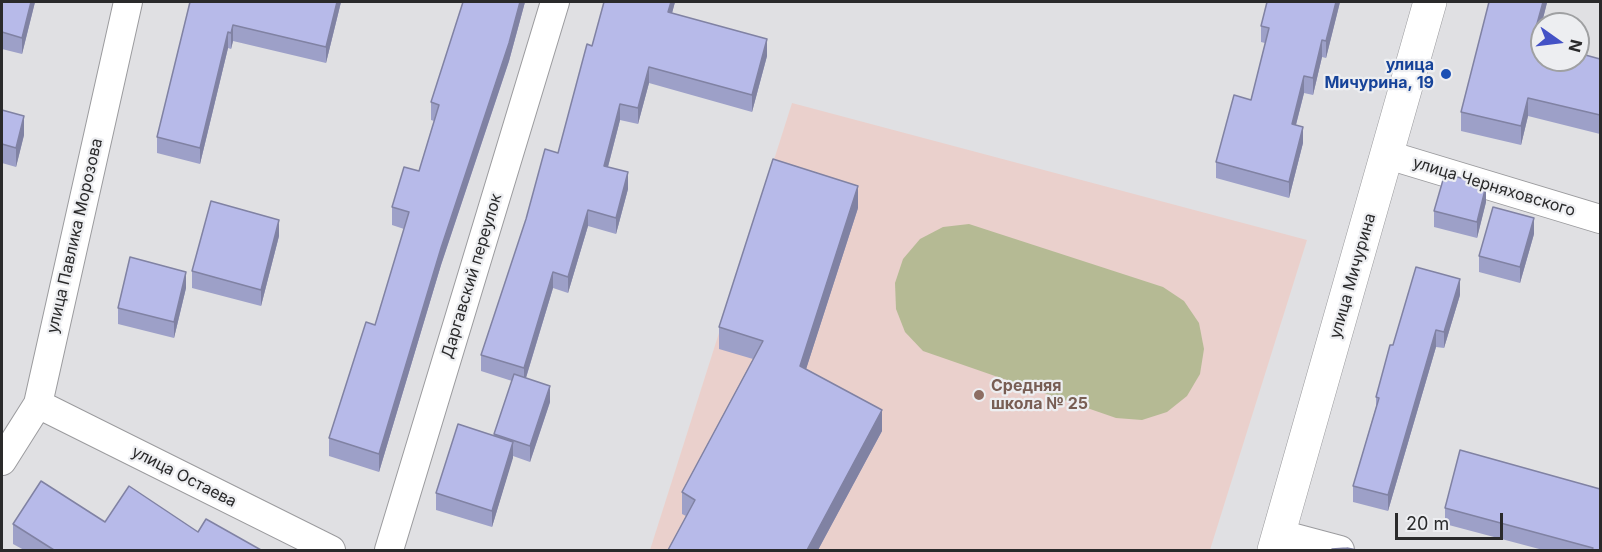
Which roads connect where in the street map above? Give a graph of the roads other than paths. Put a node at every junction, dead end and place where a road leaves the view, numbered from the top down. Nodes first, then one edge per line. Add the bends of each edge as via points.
1 (128, 2) edge
2 (555, 2) edge
3 (1430, 2) edge
4 (1388, 154) junction
5 (1600, 219) edge
6 (38, 404) junction
7 (2, 461) edge
8 (1277, 542) edge
9 (331, 550) edge
10 (389, 550) edge
11 (1340, 550) edge

1 - 6 street, улица Павлика Морозова
2 - 10 street, Даргавский переулок
3 - 4 street, улица Мичурина
4 - 5 street, улица Черняховского
4 - 8 street, улица Мичурина
6 - 7 street, улица Павлика Морозова
6 - 9 street, улица Остаева
8 - 11 street

